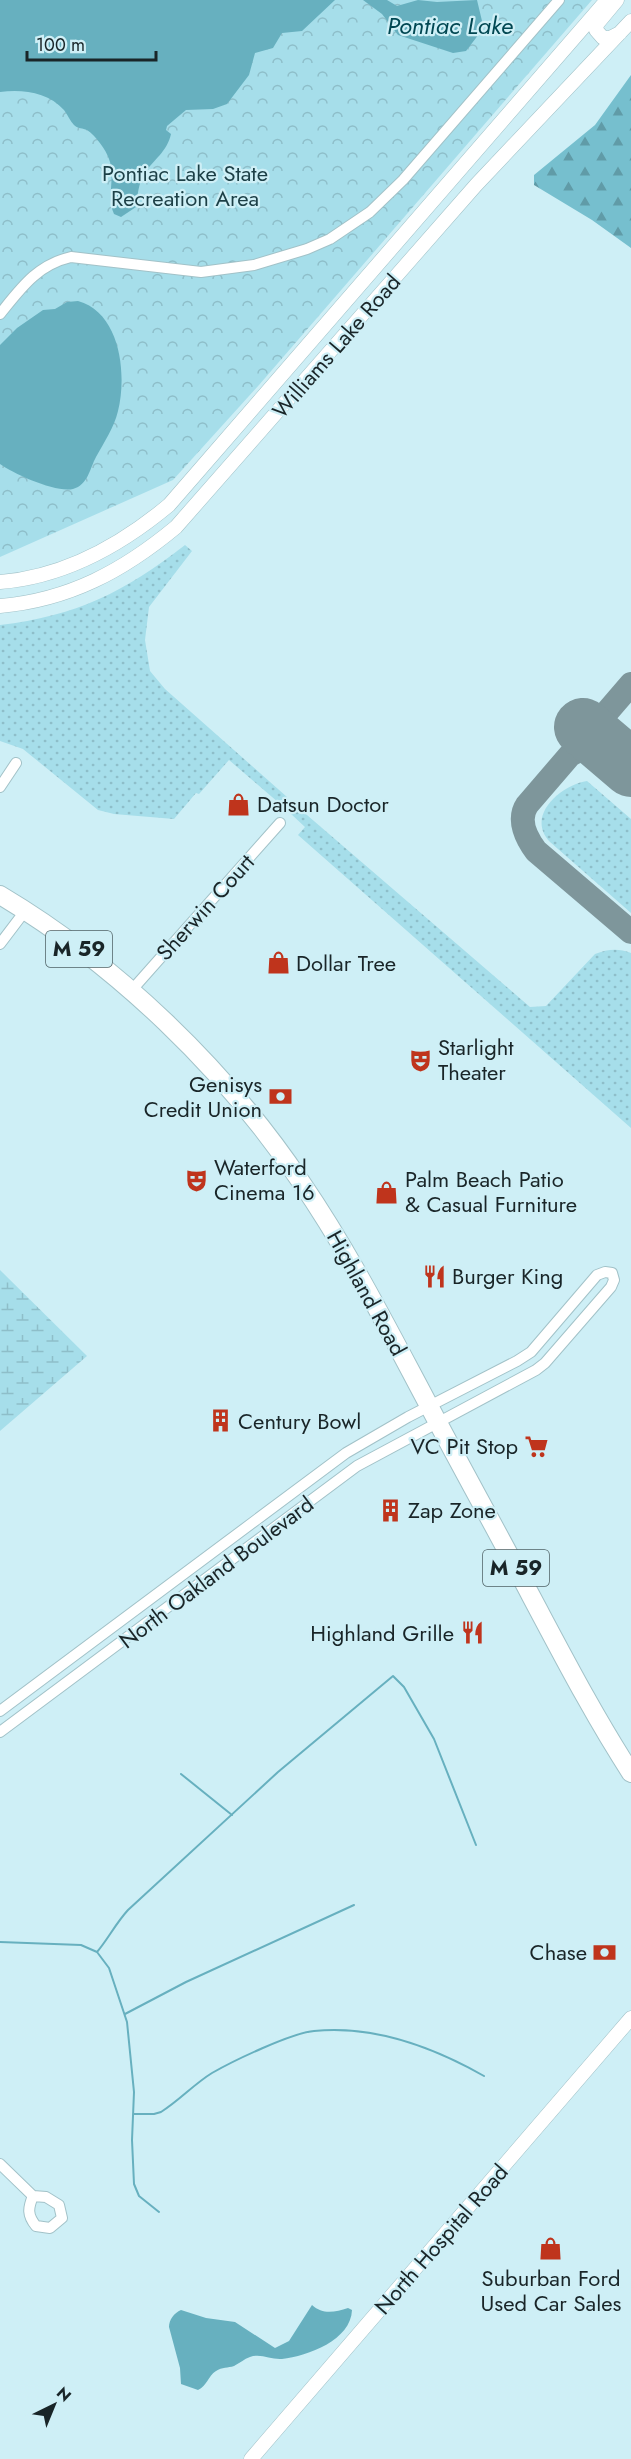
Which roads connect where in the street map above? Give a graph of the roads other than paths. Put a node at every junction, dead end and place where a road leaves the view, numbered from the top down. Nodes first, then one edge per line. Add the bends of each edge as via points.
1 (559, 0) edge
2 (608, 0) edge
3 (617, 0) edge
4 (626, 27) edge
5 (0, 314) edge
6 (0, 582) edge
7 (0, 606) edge
8 (16, 763) dead end
9 (0, 787) edge
10 (280, 823) dead end
11 (0, 895) edge
12 (25, 911) junction
13 (0, 944) edge
14 (131, 991) junction
15 (429, 1406) junction
16 (439, 1423) junction
17 (0, 1711) edge
18 (0, 1732) edge
19 (631, 1773) edge
20 (631, 2018) edge
21 (0, 2164) edge
22 (33, 2196) dead end
23 (251, 2459) edge

1 - 5 street via 403,180 369,212 330,239 254,265 201,272 71,257 46,265
2 - 6 main road, Williams Lake Road via 169,504 139,530 75,563 42,576
3 - 4 main road via 596,30 603,38 610,38
4 - 7 main road, Williams Lake Road via 476,185 176,527 145,553 110,574 74,590 29,603
8 - 9 street
10 - 14 street, Sherwin Court
11 - 12 highway, Highland Road / M 59
12 - 13 street
12 - 14 highway, Highland Road / M 59
14 - 15 highway, Highland Road / M 59 via 224,1083 300,1180 365,1284
15 - 16 highway, Highland Road / M 59
15 - 16 street, North Oakland Boulevard via 531,1352 597,1275 612,1273 611,1287 545,1363
15 - 17 street, North Oakland Boulevard via 346,1453
16 - 18 street, North Oakland Boulevard via 357,1466
16 - 19 highway, Highland Road / M 59 via 571,1674
20 - 23 main road, North Hospital Road
21 - 22 street

